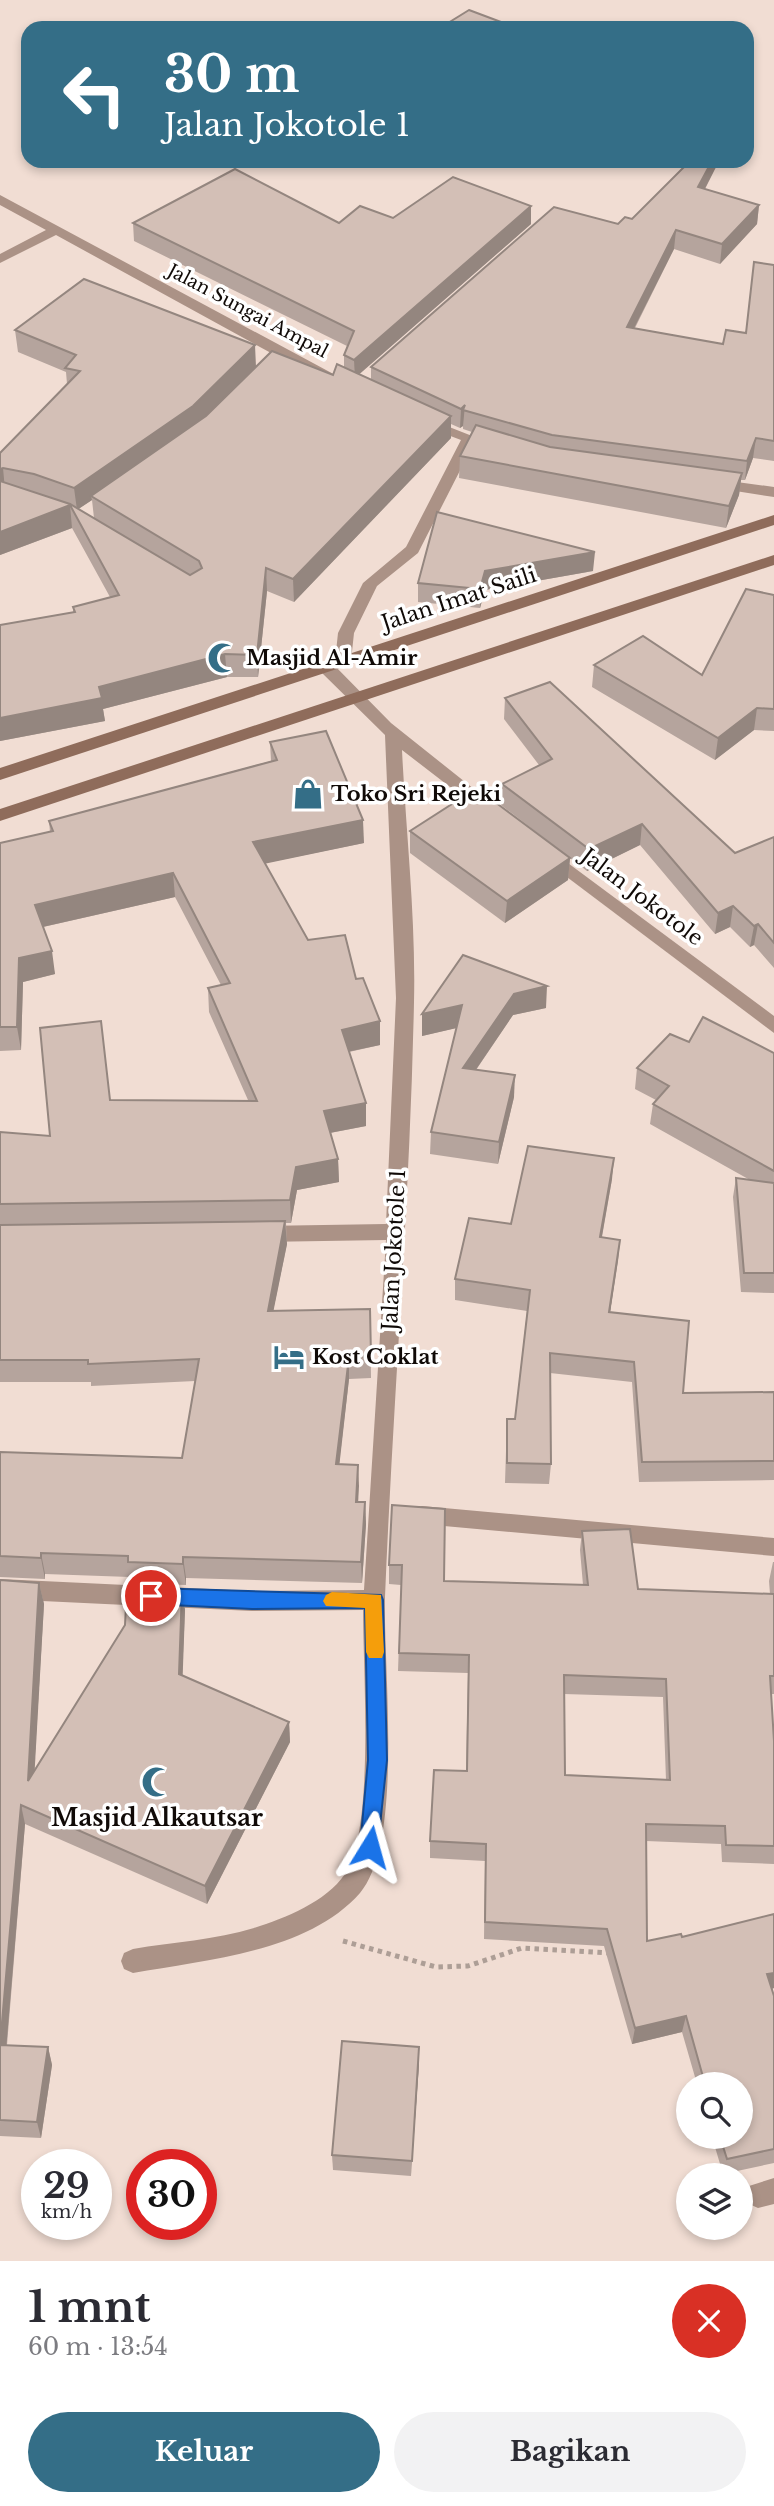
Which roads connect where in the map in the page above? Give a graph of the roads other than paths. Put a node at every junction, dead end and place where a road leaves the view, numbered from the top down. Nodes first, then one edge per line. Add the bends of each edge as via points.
1 (0, 199) edge
2 (58, 229) junction
3 (0, 259) edge
4 (282, 353) junction
5 (269, 363) edge
6 (344, 382) edge
7 (419, 419) edge
8 (469, 439) junction
9 (513, 452) edge
10 (695, 481) edge
11 (774, 492) edge
12 (774, 520) edge
13 (774, 560) edge
14 (343, 661) junction
15 (326, 667) junction
16 (353, 698) junction
17 (393, 735) junction
18 (0, 774) edge
19 (0, 814) edge
20 (513, 828) edge
21 (536, 845) edge
22 (774, 1026) edge
23 (396, 1232) junction
24 (246, 1234) edge
25 (379, 1511) junction
26 (774, 1547) edge
27 (0, 1589) edge
28 (374, 1600) junction
29 (133, 1961) dead end

1 - 2 street, Jalan Sungai Ampal
2 - 3 street
2 - 4 street, Jalan Sungai Ampal
4 - 5 street
4 - 6 street, Jalan Sungai Ampal
7 - 8 street
8 - 9 street
8 - 14 street via 412,550 371,583 346,633
10 - 11 street
12 - 14 main road, Jalan Imat Saili
13 - 16 main road
14 - 15 main road, Jalan Imat Saili
15 - 16 street
15 - 18 main road, Jalan Imat Saili
16 - 17 street
16 - 19 main road
17 - 20 street
17 - 23 street, Jalan Jokotole 1 via 405,998
21 - 22 street, Jalan Jokotole
23 - 24 street
23 - 25 street, Jalan Jokotole 1
25 - 26 street
25 - 28 street, Jalan Jokotole 1
27 - 28 street via 252,1601
28 - 29 street, Jalan Jokotole 1 via 377,1760 370,1847 353,1883 320,1912 254,1940

